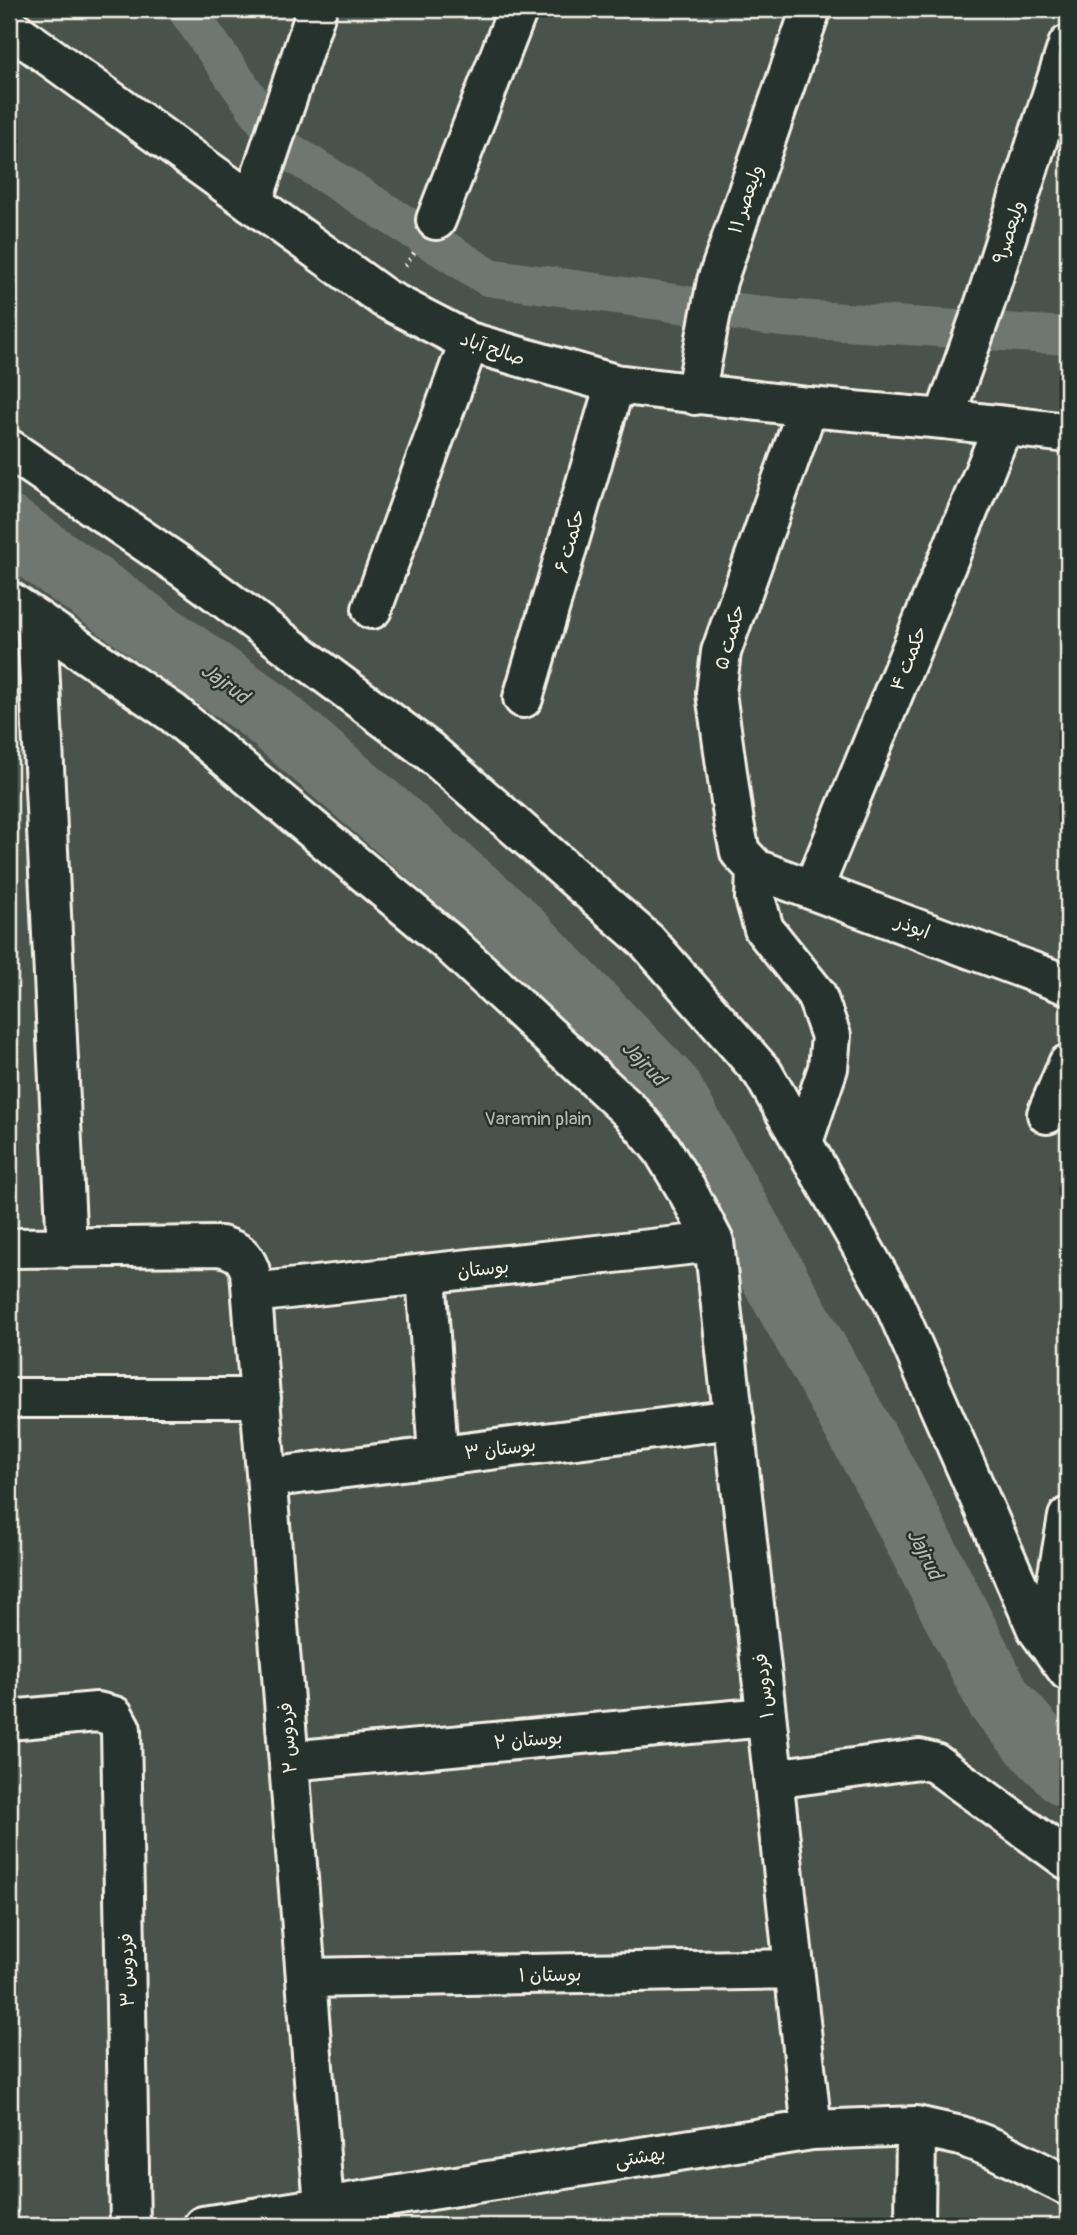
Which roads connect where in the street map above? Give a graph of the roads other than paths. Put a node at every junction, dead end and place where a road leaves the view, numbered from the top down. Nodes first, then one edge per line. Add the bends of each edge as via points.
1 (317, 9) edge
2 (518, 9) edge
3 (811, 9) edge
4 (9, 27) edge
5 (9, 41) edge
6 (1068, 45) edge
7 (74, 75) junction
8 (252, 203) junction
9 (436, 220) road end
10 (469, 342) junction
11 (615, 384) junction
12 (695, 395) junction
13 (808, 407) junction
14 (944, 419) junction
15 (1003, 426) junction
16 (1068, 433) edge
17 (9, 449) edge
18 (372, 609) dead end
19 (23, 611) edge
20 (523, 698) dead end
21 (757, 869) junction
22 (813, 889) junction
23 (1068, 985) edge
24 (1068, 1063) edge
25 (1046, 1114) dead end
26 (803, 1142) junction
27 (714, 1242) junction
28 (9, 1248) edge
29 (66, 1248) junction
30 (426, 1274) junction
31 (251, 1282) junction
32 (9, 1398) edge
33 (261, 1398) junction
34 (734, 1419) junction
35 (438, 1456) junction
36 (267, 1478) junction
37 (1068, 1517) edge
38 (1057, 1656) edge
39 (766, 1717) junction
40 (9, 1720) edge
41 (289, 1761) junction
42 (773, 1779) junction
43 (1068, 1860) edge
44 (794, 1969) junction
45 (306, 1978) junction
46 (916, 2126) junction
47 (812, 2130) junction
48 (1068, 2186) edge
49 (324, 2206) junction
50 (131, 2226) edge
51 (206, 2226) edge
52 (915, 2226) edge

1 - 8 street
2 - 9 street
3 - 12 street, ولیعصر ۱۱ via 716,281
4 - 7 street, صالح آباد
5 - 7 street
6 - 14 street, ولیعصر۹
7 - 8 street, صالح آباد
8 - 10 street, صالح آباد via 384,298
10 - 11 street, صالح آباد
10 - 18 street
11 - 12 street, صالح آباد
11 - 20 street, حکمت ۶
12 - 13 street, صالح آباد
13 - 14 street, صالح آباد
13 - 21 street, حکمت ۵ via 721,652 716,693 740,852
14 - 15 street, صالح آباد
15 - 16 street, صالح آباد
15 - 22 street, حکمت ۴
17 - 26 street via 185,569 429,751 647,941 763,1073
19 - 27 street via 173,713 459,952 631,1112 662,1149
19 - 29 street
21 - 22 street, ابوذر
21 - 26 street via 755,898 764,929 816,995 831,1036 828,1068
22 - 23 street, ابوذر
24 - 25 street
26 - 38 street via 893,1301 1037,1629
27 - 30 street, بوستان
27 - 34 street, فردوس ۱
28 - 29 street
29 - 31 street via 221,1246 246,1260
30 - 31 street, بوستان
30 - 35 street
31 - 33 street, فردوس ۲
32 - 33 street
33 - 36 street, فردوس ۲
34 - 35 street, بوستان ۳
34 - 39 street, فردوس ۱
35 - 36 street, بوستان ۳
36 - 41 street, فردوس ۲
37 - 38 street
39 - 41 street, بوستان ۲
39 - 42 street, فردوس ۱
40 - 50 street, فردوس ۳ via 97,1712 114,1716 121,1728
41 - 45 street, فردوس ۲
42 - 43 street via 919,1759 935,1763
42 - 44 street, فردوس ۱
44 - 45 street, بوستان ۱
44 - 47 street, فردوس ۱
45 - 49 street, فردوس ۲
46 - 47 street, بهشتی
46 - 48 street, بهشتی via 995,2149
46 - 52 street
47 - 49 street, بهشتی
49 - 51 street, بهشتی

